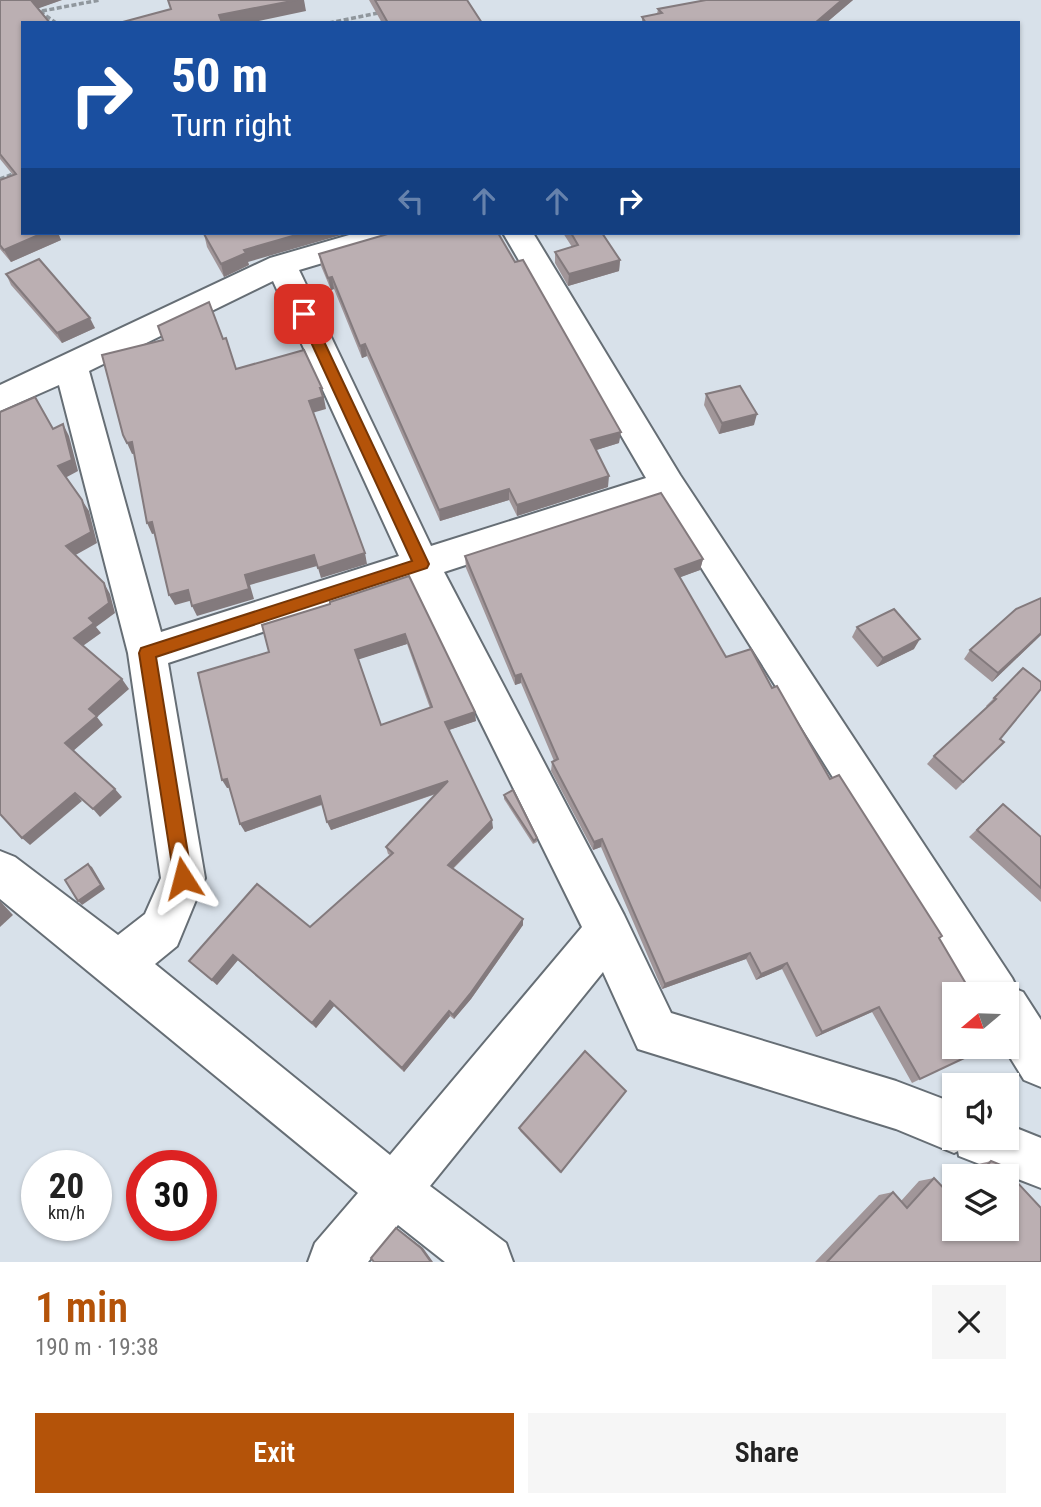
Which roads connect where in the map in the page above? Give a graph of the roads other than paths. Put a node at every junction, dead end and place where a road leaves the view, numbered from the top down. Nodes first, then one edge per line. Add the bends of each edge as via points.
1 (382, 235) edge
2 (519, 235) edge
3 (281, 265) junction
4 (71, 366) junction
5 (0, 399) edge
6 (668, 485) junction
7 (421, 564) junction
8 (147, 653) junction
9 (0, 872) edge
10 (608, 931) junction
11 (119, 964) junction
12 (988, 982) edge
13 (1019, 1029) edge
14 (1041, 1063) edge
15 (942, 1123) edge
16 (1008, 1150) edge
17 (1041, 1163) edge
18 (393, 1192) junction
19 (334, 1262) edge
20 (487, 1262) edge

1 - 3 street
2 - 6 street
3 - 4 street
3 - 7 street
4 - 5 street
4 - 8 street
6 - 7 street
6 - 12 street
7 - 8 street
7 - 10 street
8 - 11 street via 183,878 161,930
9 - 11 street
10 - 15 street via 655,1032
10 - 18 street
11 - 18 street
13 - 14 street
16 - 17 street
18 - 19 street
18 - 20 street

